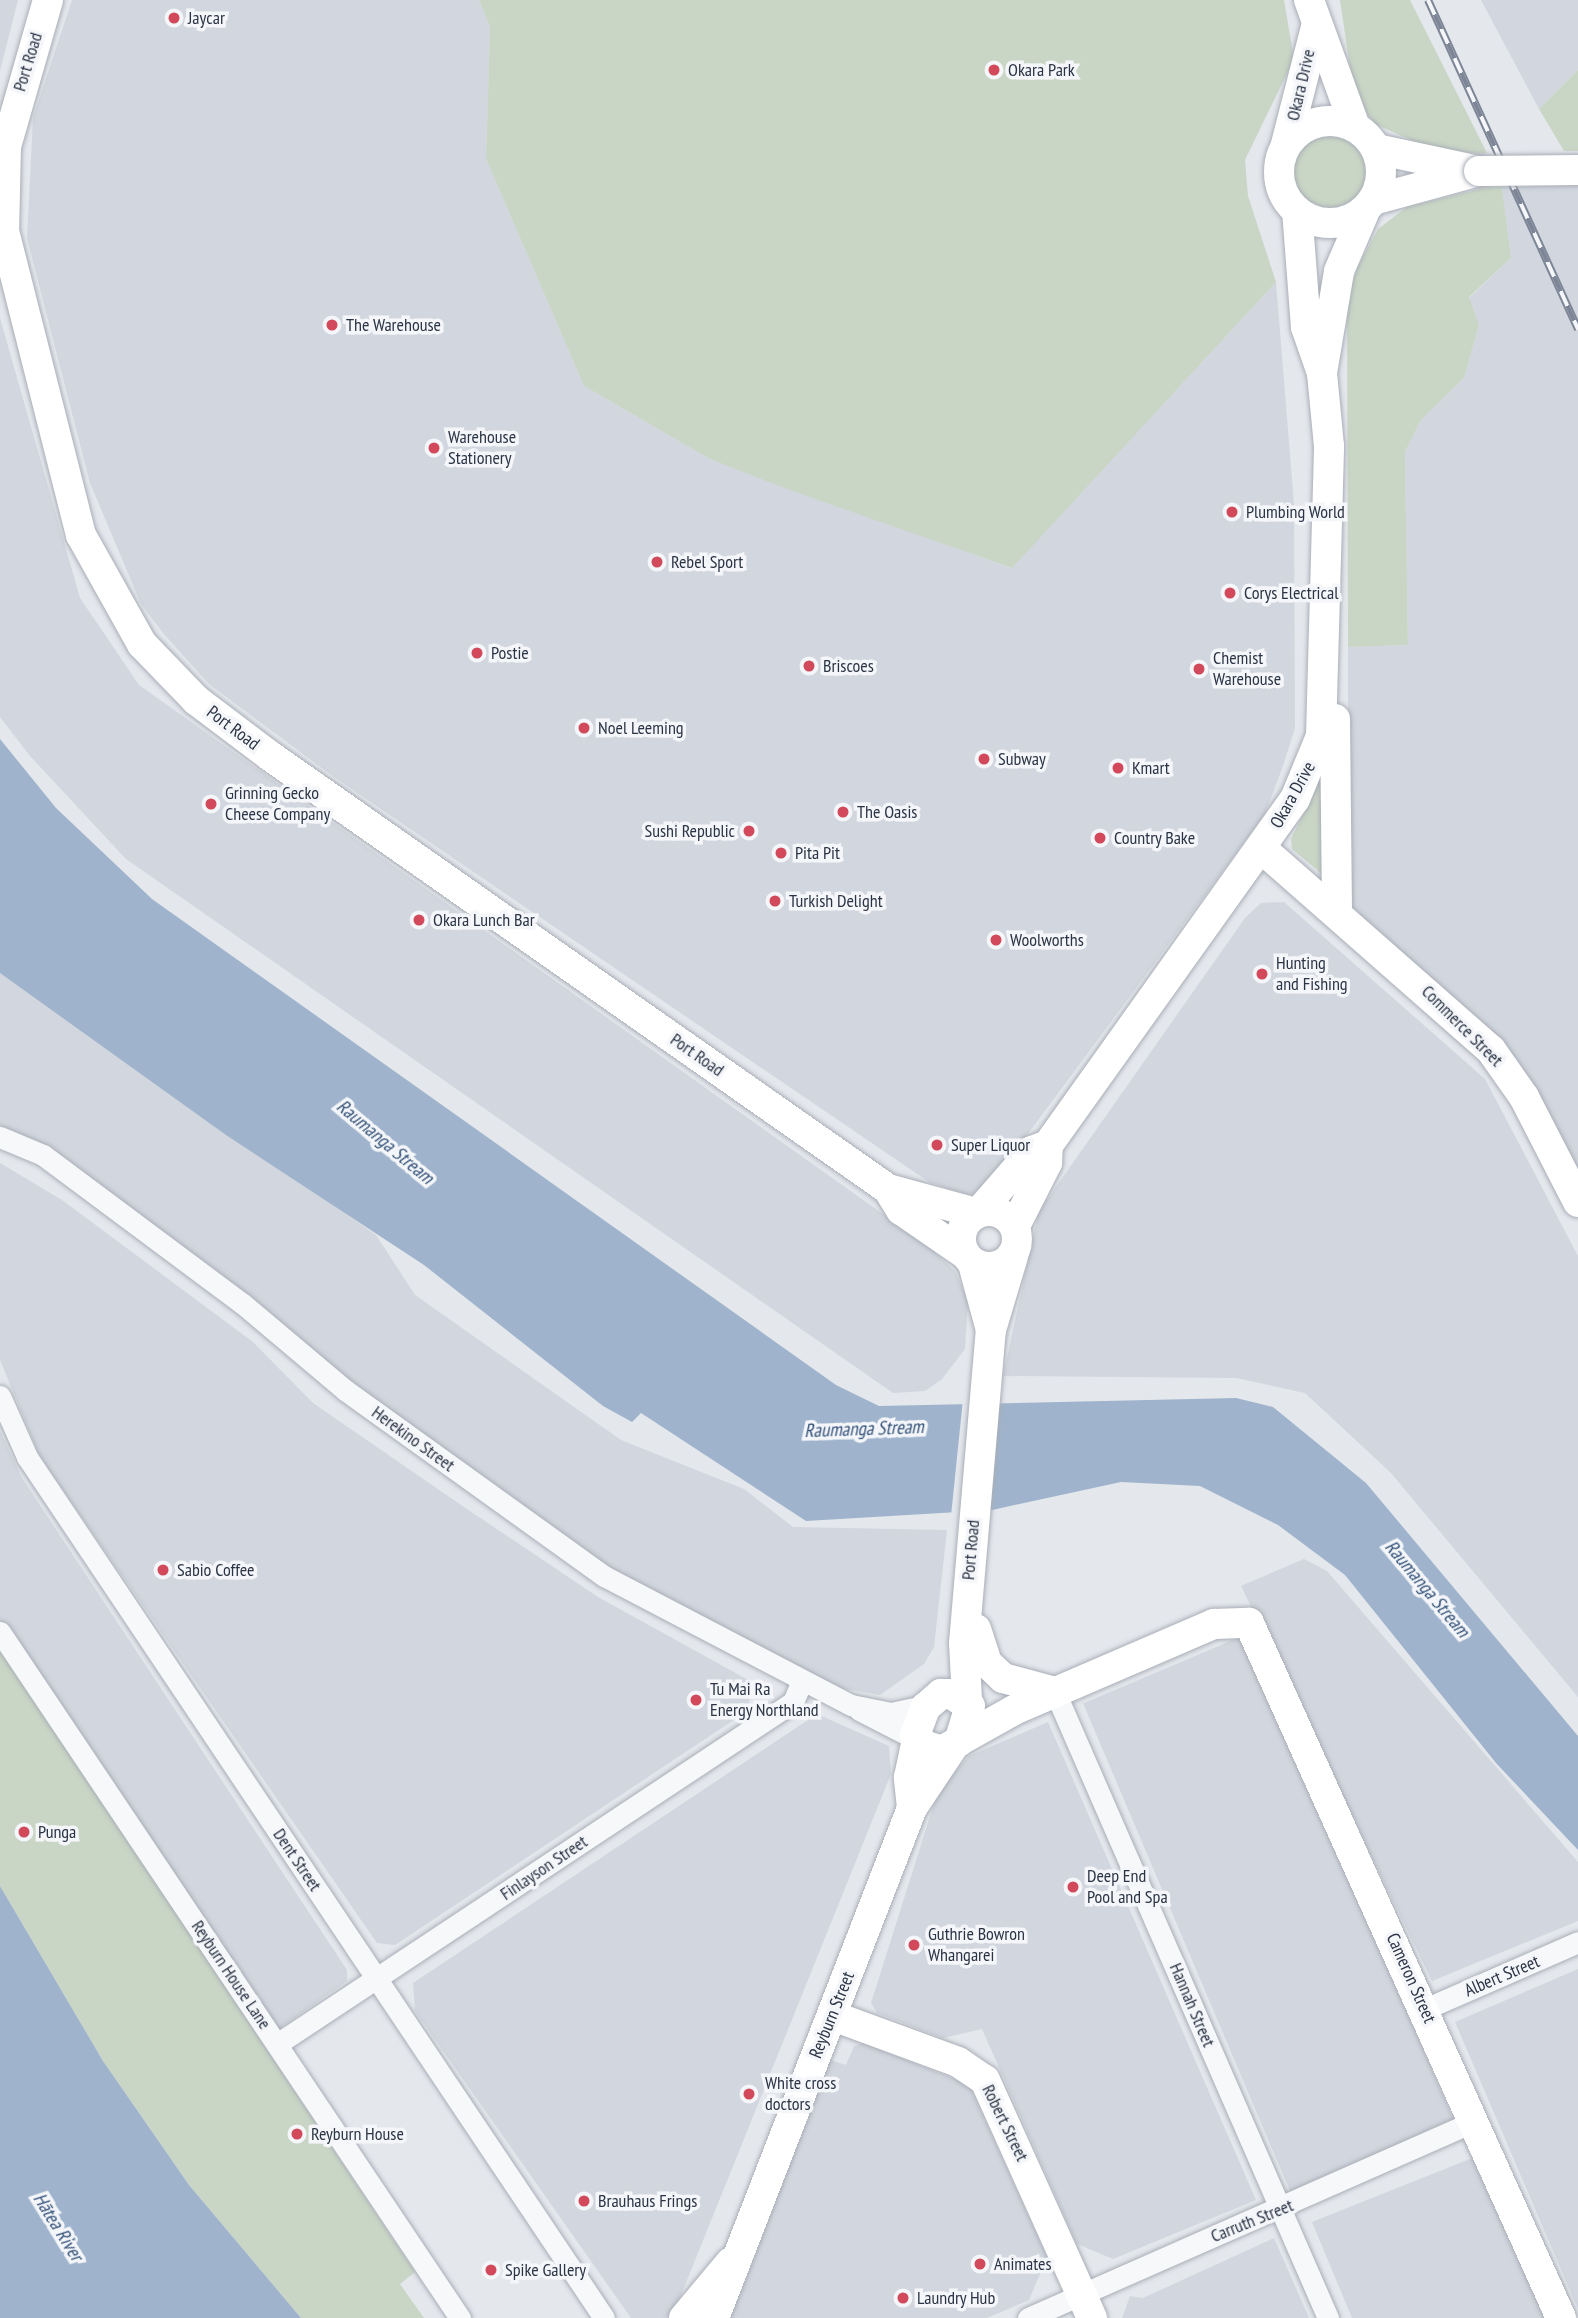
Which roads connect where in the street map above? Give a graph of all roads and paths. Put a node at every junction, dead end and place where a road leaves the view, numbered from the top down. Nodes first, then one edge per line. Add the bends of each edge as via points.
1 (48, 0) edge
2 (1313, 13) edge
3 (1355, 127) junction
4 (1286, 144) junction
5 (1376, 149) junction
6 (1578, 170) edge
7 (1479, 171) junction
8 (1368, 207) junction
9 (1297, 211) junction
10 (1322, 373) junction
11 (1326, 688) junction
12 (1261, 848) junction
13 (1337, 911) junction
14 (0, 1137) edge
15 (1048, 1145) junction
16 (888, 1189) junction
17 (1578, 1202) edge
18 (978, 1212) junction
19 (1015, 1226) junction
20 (1013, 1256) junction
21 (967, 1258) junction
22 (990, 1330) junction
23 (0, 1396) edge
24 (968, 1575) junction
25 (0, 1632) edge
26 (1259, 1640) joint
27 (964, 1643) junction
28 (801, 1683) junction
29 (1055, 1692) junction
30 (968, 1701) junction
31 (929, 1704) junction
32 (851, 1705) junction
33 (916, 1739) junction
34 (955, 1745) junction
35 (912, 1808) junction
36 (1578, 1942) edge
37 (378, 1977) junction
38 (1425, 2009) junction
39 (833, 2016) junction
40 (277, 2044) junction
41 (1475, 2121) junction
42 (1280, 2208) junction
43 (733, 2260) junction
44 (1087, 2306) edge
45 (460, 2318) edge
46 (604, 2318) edge
47 (684, 2318) edge
48 (714, 2318) edge
49 (1028, 2318) edge
50 (1328, 2318) edge
51 (1561, 2318) edge

1 - 16 main road, Port Road via 5,146 4,231 81,535 142,644 196,700 270,757
2 - 3 main road, Okara Drive
2 - 4 main road, Okara Drive
3 - 4 main road via 1322,121
3 - 5 main road
4 - 9 main road via 1278,172
5 - 7 main road
5 - 8 main road via 1380,177
6 - 7 main road, bridge
7 - 8 main road
8 - 9 main road via 1326,223
8 - 10 main road, Okara Drive via 1339,271
9 - 10 main road, Okara Drive via 1306,327
10 - 11 main road, Okara Drive via 1329,459
11 - 12 main road, Okara Drive via 1315,757
11 - 13 main road via 1335,695
12 - 13 main road, Commerce Street
12 - 15 main road, Okara Drive
13 - 17 main road, Commerce Street via 1491,1050 1524,1097
14 - 28 street, Herekino Street via 43,1155 243,1304 324,1374 604,1576
15 - 18 main road, Okara Drive via 1032,1151
15 - 19 main road, Okara Drive via 1047,1163
16 - 18 main road, Port Road
16 - 21 main road, Port Road via 901,1210
18 - 19 main road via 1001,1214
18 - 21 main road via 963,1228
19 - 20 main road
20 - 21 main road via 990,1267
20 - 22 main road, Port Road
21 - 22 main road, Port Road
22 - 24 main road, Port Road
23 - 37 street, Dent Street via 27,1457
24 - 27 main road, Port Road
24 - 29 main road via 987,1663 1003,1678
25 - 40 street, Reyburn House Lane
26 - 29 main road, Reyburn Street via 1249,1623 1226,1620
26 - 38 main road, Cameron Street
27 - 30 main road, Port Road
27 - 31 main road, Port Road
28 - 32 street, Herekino Street
28 - 37 street, Finlayson Street via 793,1702
29 - 30 main road, Reyburn Street
29 - 34 main road, Reyburn Street
29 - 42 street, Hannah Street
30 - 31 main road, Reyburn Street via 941,1694
30 - 34 main road, Port Road
31 - 32 street, Herekino Street via 891,1713
31 - 33 main road, Port Road
32 - 33 street, Herekino Street via 880,1726
33 - 34 main road via 933,1749
33 - 35 main road, Reyburn Street via 909,1777
34 - 35 main road, Reyburn Street
35 - 39 main road, Reyburn Street
36 - 38 street, Albert Street
37 - 40 street, Finlayson Street
37 - 46 street, Dent Street
38 - 41 main road, Cameron Street
39 - 43 main road, Reyburn Street
39 - 44 main road, Robert Street via 958,2062 985,2080
40 - 45 street, Reyburn House Lane
41 - 42 street, Carruth Street
41 - 51 main road, Cameron Street
42 - 44 street, Carruth Street
42 - 50 street, Hannah Street
43 - 47 main road, Reyburn Street
43 - 48 main road, Reyburn Street
44 - 49 street, Carruth Street

